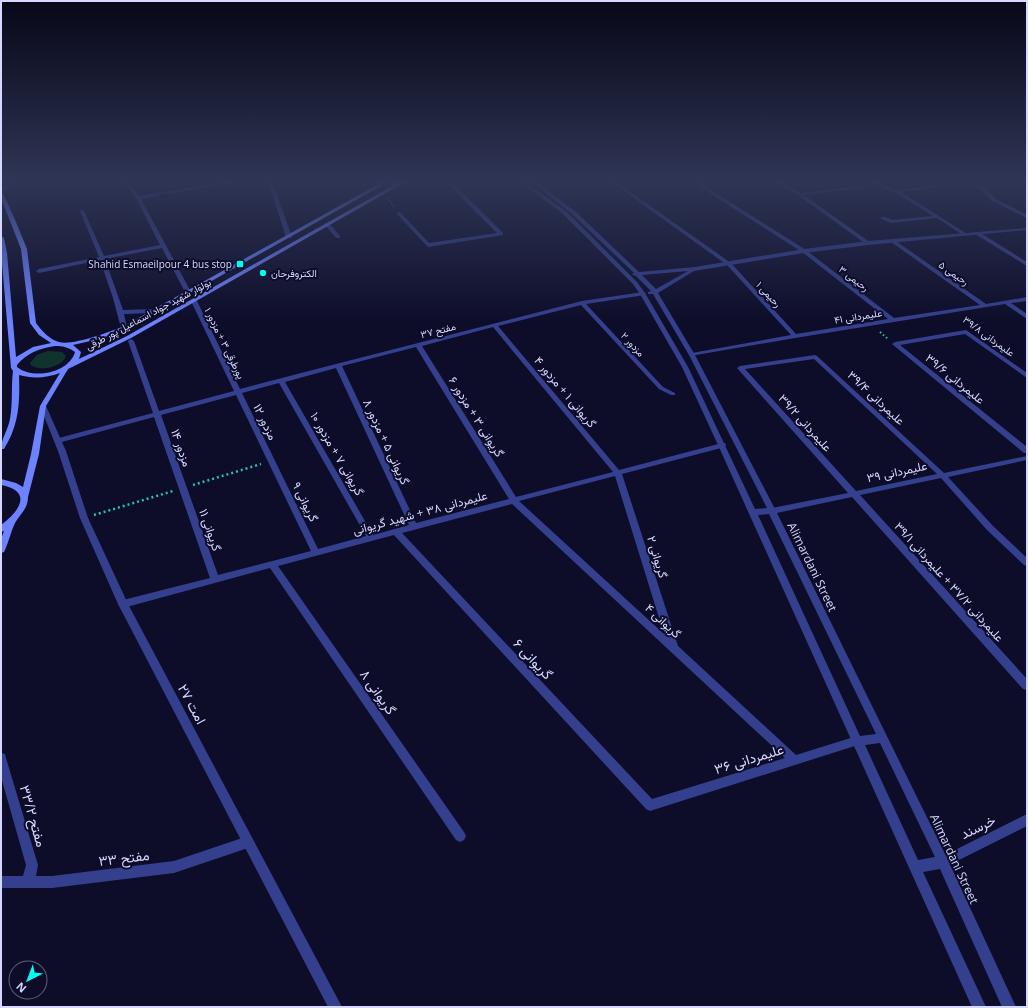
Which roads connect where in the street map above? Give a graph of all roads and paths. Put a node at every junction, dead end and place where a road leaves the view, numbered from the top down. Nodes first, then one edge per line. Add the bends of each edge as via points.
1 (16, 228) edge
2 (89, 228) edge
3 (153, 228) edge
4 (286, 228) edge
5 (306, 228) edge
6 (320, 228) edge
7 (330, 228) edge
8 (412, 228) edge
9 (495, 228) edge
10 (580, 228) edge
11 (591, 228) edge
12 (678, 228) edge
13 (768, 228) edge
14 (847, 228) edge
15 (955, 228) edge
16 (1027, 229) edge
17 (977, 233) junction
18 (965, 234) junction
19 (338, 237) dead end
20 (1, 238) edge
21 (289, 238) junction
22 (893, 241) junction
23 (868, 243) junction
24 (162, 246) junction
25 (804, 251) junction
26 (102, 258) junction
27 (729, 264) junction
28 (1027, 264) edge
29 (695, 269) junction
30 (38, 271) dead end
31 (638, 274) junction
32 (628, 275) junction
33 (188, 292) junction
34 (655, 292) junction
35 (643, 294) junction
36 (1027, 299) edge
37 (194, 301) junction
38 (1005, 302) junction
39 (582, 304) junction
40 (985, 306) junction
41 (154, 311) junction
42 (121, 312) junction
43 (1027, 317) edge
44 (892, 320) junction
45 (869, 324) junction
46 (494, 326) junction
47 (124, 328) junction
48 (795, 336) junction
49 (131, 341) dead end
50 (62, 344) junction
51 (895, 344) junction
52 (418, 345) junction
53 (692, 355) junction
54 (678, 356) junction
55 (338, 365) junction
56 (15, 368) junction
57 (66, 368) junction
58 (740, 368) joint
59 (1027, 376) edge
60 (281, 381) junction
61 (238, 393) junction
62 (673, 394) dead end
63 (43, 406) junction
64 (157, 415) junction
65 (58, 440) junction
66 (736, 444) junction
67 (722, 445) junction
68 (1, 447) edge
69 (1027, 451) edge
70 (1027, 458) edge
71 (272, 461) junction
72 (618, 473) junction
73 (942, 475) junction
74 (1, 482) edge
75 (182, 488) junction
76 (853, 494) junction
77 (25, 496) junction
78 (514, 501) junction
79 (772, 511) junction
80 (753, 512) junction
81 (84, 518) junction
82 (13, 520) junction
83 (414, 527) junction
84 (1, 529) edge
85 (396, 532) junction
86 (371, 538) junction
87 (1, 550) edge
88 (316, 553) junction
89 (1027, 563) edge
90 (273, 564) junction
91 (215, 580) junction
92 (123, 604) junction
93 (673, 648) junction
94 (1027, 686) edge
95 (883, 738) junction
96 (857, 741) junction
97 (1, 758) edge
98 (794, 760) junction
99 (650, 805) joint
100 (1027, 820) edge
101 (460, 836) dead end
102 (248, 842) junction
103 (943, 862) junction
104 (915, 867) junction
105 (1, 882) edge
106 (28, 882) junction
107 (335, 1007) edge
108 (979, 1007) edge
109 (1009, 1007) edge

1 - 50 main road via 24,249 33,323 40,334
2 - 26 street
3 - 24 street
4 - 21 street
5 - 21 main road, بولوار شهید جواد اسماعیل پور طرقی
6 - 37 main road, بولوار شهید جواد اسماعیل پور طرقی
7 - 19 street
8 - 9 street via 428,245 501,234
10 - 32 street
11 - 31 street, Alimardani Street
12 - 27 street, رحیمی ۱
13 - 25 street, رحیمی ۳
14 - 23 street
15 - 18 street
16 - 17 street
17 - 18 street
17 - 28 street
18 - 22 street
20 - 56 main road
21 - 33 main road, بولوار شهید جواد اسماعیل پور طرقی
22 - 23 street
22 - 40 street, رحیمی ۵
23 - 25 street
24 - 26 street
24 - 33 street
25 - 27 street
25 - 44 street, رحیمی ۳
26 - 30 street
26 - 42 street
27 - 29 street
27 - 48 street, رحیمی ۱
29 - 31 street
29 - 34 street
31 - 32 street
31 - 34 street, Alimardani Street
32 - 35 street
33 - 41 main road, بولوار شهید جواد اسماعیل پور طرقی
34 - 35 street, مفتح ۳۷
34 - 53 street, Alimardani Street
35 - 39 street, مفتح ۳۷
35 - 54 street
36 - 38 street, علیمردانی ۴۱
37 - 57 main road, بولوار شهید جواد اسماعیل پور طرقی
37 - 61 street, پورطرقی ۳ + مزدور ۱
38 - 40 street, علیمردانی ۴۱
38 - 43 street
39 - 46 street, مفتح ۳۷
39 - 62 street, مزدور ۲ via 660,388
40 - 44 street, علیمردانی ۴۱
41 - 42 street
41 - 47 main road, بولوار شهید جواد اسماعیل پور طرقی
42 - 47 street
44 - 45 street, علیمردانی ۴۱
45 - 48 street, علیمردانی ۴۱
45 - 51 path
46 - 52 street, مفتح ۳۷
46 - 72 street, گریوانی ۱ + مزدور ۴
47 - 50 main road, بولوار شهید جواد اسماعیل پور طرقی via 97,338
48 - 53 street, علیمردانی ۴۱
49 - 64 street, مزدور ۱۴
50 - 56 main road, بولوار شهید جواد اسماعیل پور طرقی via 35,349 21,356
50 - 57 main road via 76,348 78,355
51 - 59 street, علیمردانی ۳۹/۸ via 966,332
51 - 69 street, علیمردانی ۳۹/۶
52 - 55 street, مفتح ۳۷
52 - 78 street, گریوانی ۳ + مزدور ۶
53 - 54 street, علیمردانی ۴۱
53 - 66 street, Alimardani Street
54 - 67 street
55 - 60 street, مفتح ۳۷
55 - 83 street, گریوانی ۵ + مزدور ۸
56 - 57 main road, بولوار شهید جواد اسماعیل پور طرقی via 26,376 42,376
56 - 68 main road via 16,402 12,425
57 - 63 main road
58 - 73 street, علیمردانی ۳۹/۴ via 815,357
58 - 76 street, علیمردانی ۳۹/۲
60 - 61 street, مفتح ۳۷
60 - 86 street, گریوانی ۷ + مزدور ۱۰
61 - 64 street, مفتح ۳۷
61 - 71 street, مزدور ۱۲
63 - 65 street, امت ۲۷
63 - 77 main road
64 - 65 street, مفتح ۳۷
64 - 75 street, مزدور ۱۴
65 - 81 street, امت ۲۷
66 - 67 street, علیمردانی ۳۸ + شهید گریوانی
66 - 79 street, Alimardani Street
67 - 72 street, علیمردانی ۳۸ + شهید گریوانی
67 - 80 street
70 - 73 street, علیمردانی ۳۹
71 - 75 path
71 - 88 street, گریوانی ۹
72 - 78 street, علیمردانی ۳۸ + شهید گریوانی
72 - 93 street, گریوانی ۲
73 - 76 street, علیمردانی ۳۹
73 - 89 street, علیمردانی ۳۹/۴ via 990,528
74 - 77 main road via 16,485
75 - 81 path
75 - 91 street, گریوانی ۱۱
76 - 79 street, علیمردانی ۳۹
76 - 94 street, علیمردانی ۳۷/۲ + علیمردانی ۳۹/۱
77 - 82 main road via 20,512
78 - 83 street, علیمردانی ۳۸ + شهید گریوانی
78 - 93 street, گریوانی ۴
79 - 80 street, علیمردانی ۳۹
79 - 95 street, Alimardani Street
80 - 96 street
81 - 92 street, امت ۲۷
82 - 84 main road
82 - 87 main road
83 - 85 street, علیمردانی ۳۸ + شهید گریوانی
85 - 86 street, علیمردانی ۳۸ + شهید گریوانی
85 - 99 street, گریوانی ۶
86 - 88 street, علیمردانی ۳۸ + شهید گریوانی
88 - 90 street, علیمردانی ۳۸ + شهید گریوانی
90 - 91 street, علیمردانی ۳۸ + شهید گریوانی
90 - 101 street, گریوانی ۸
91 - 92 street, علیمردانی ۳۸ + شهید گریوانی
92 - 102 street, امت ۲۷
93 - 98 street, گریوانی ۴
95 - 96 street, علیمردانی ۳۶
95 - 103 street, Alimardani Street
96 - 98 street, علیمردانی ۳۶
96 - 104 street
97 - 106 street, مفتح ۳۳/۲ via 32,865
98 - 99 street, علیمردانی ۳۶
100 - 103 street, خرسند
102 - 106 street, مفتح ۳۳ via 174,867 52,882
102 - 107 street, امت ۲۷
103 - 104 street, خرسند
103 - 109 street, Alimardani Street
104 - 108 street
105 - 106 street, مفتح ۳۳

